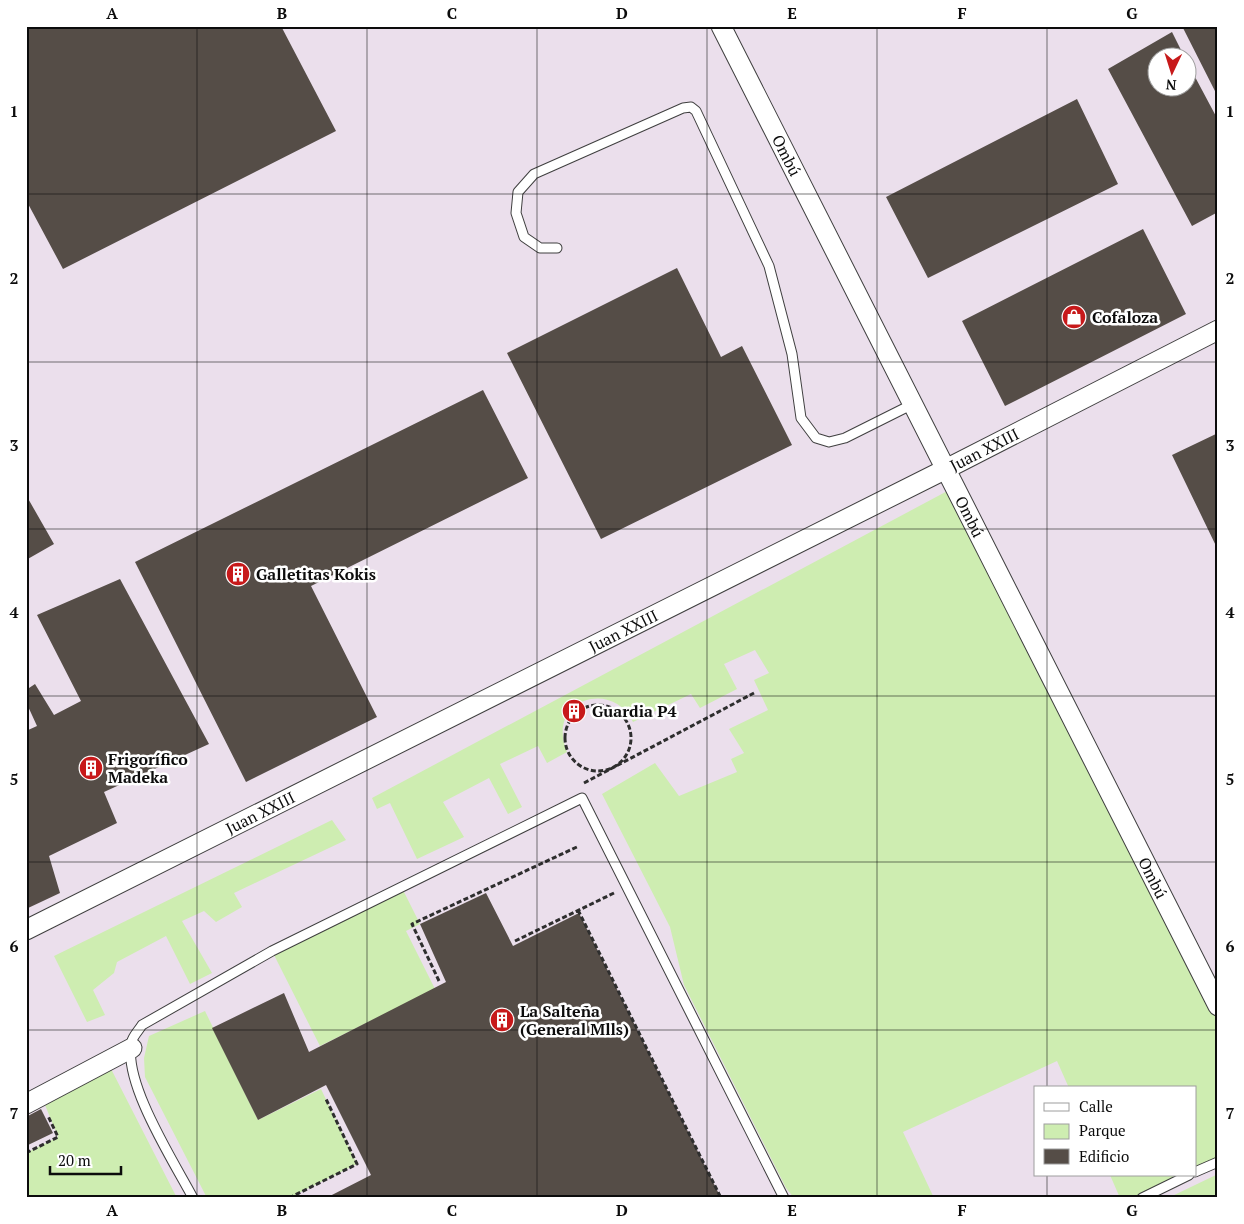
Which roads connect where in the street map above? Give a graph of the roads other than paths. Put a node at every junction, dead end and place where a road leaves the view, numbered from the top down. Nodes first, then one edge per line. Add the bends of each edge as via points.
1 (721, 26) edge
2 (558, 248) dead end
3 (1218, 330) edge
4 (911, 405) junction
5 (944, 470) junction
6 (26, 930) edge
7 (1218, 1006) edge
8 (132, 1048) junction
9 (26, 1104) edge
10 (1218, 1162) edge
11 (1196, 1172) edge
12 (1187, 1176) edge
13 (193, 1198) edge
14 (784, 1198) edge
15 (1142, 1198) edge

1 - 4 street, Ombú
2 - 4 lane via 540,248 524,237 516,214 518,192 534,174 691,107 696,111 768,266 792,354 801,418 816,438 829,442 845,438
3 - 5 street, Juan XXIII
4 - 5 street, Ombú
5 - 6 street, Juan XXIII
5 - 7 street, Ombú
8 - 9 street
8 - 13 lane via 130,1067 140,1099
8 - 14 lane via 132,1041 142,1025 272,951 582,798
10 - 11 lane
12 - 15 lane

